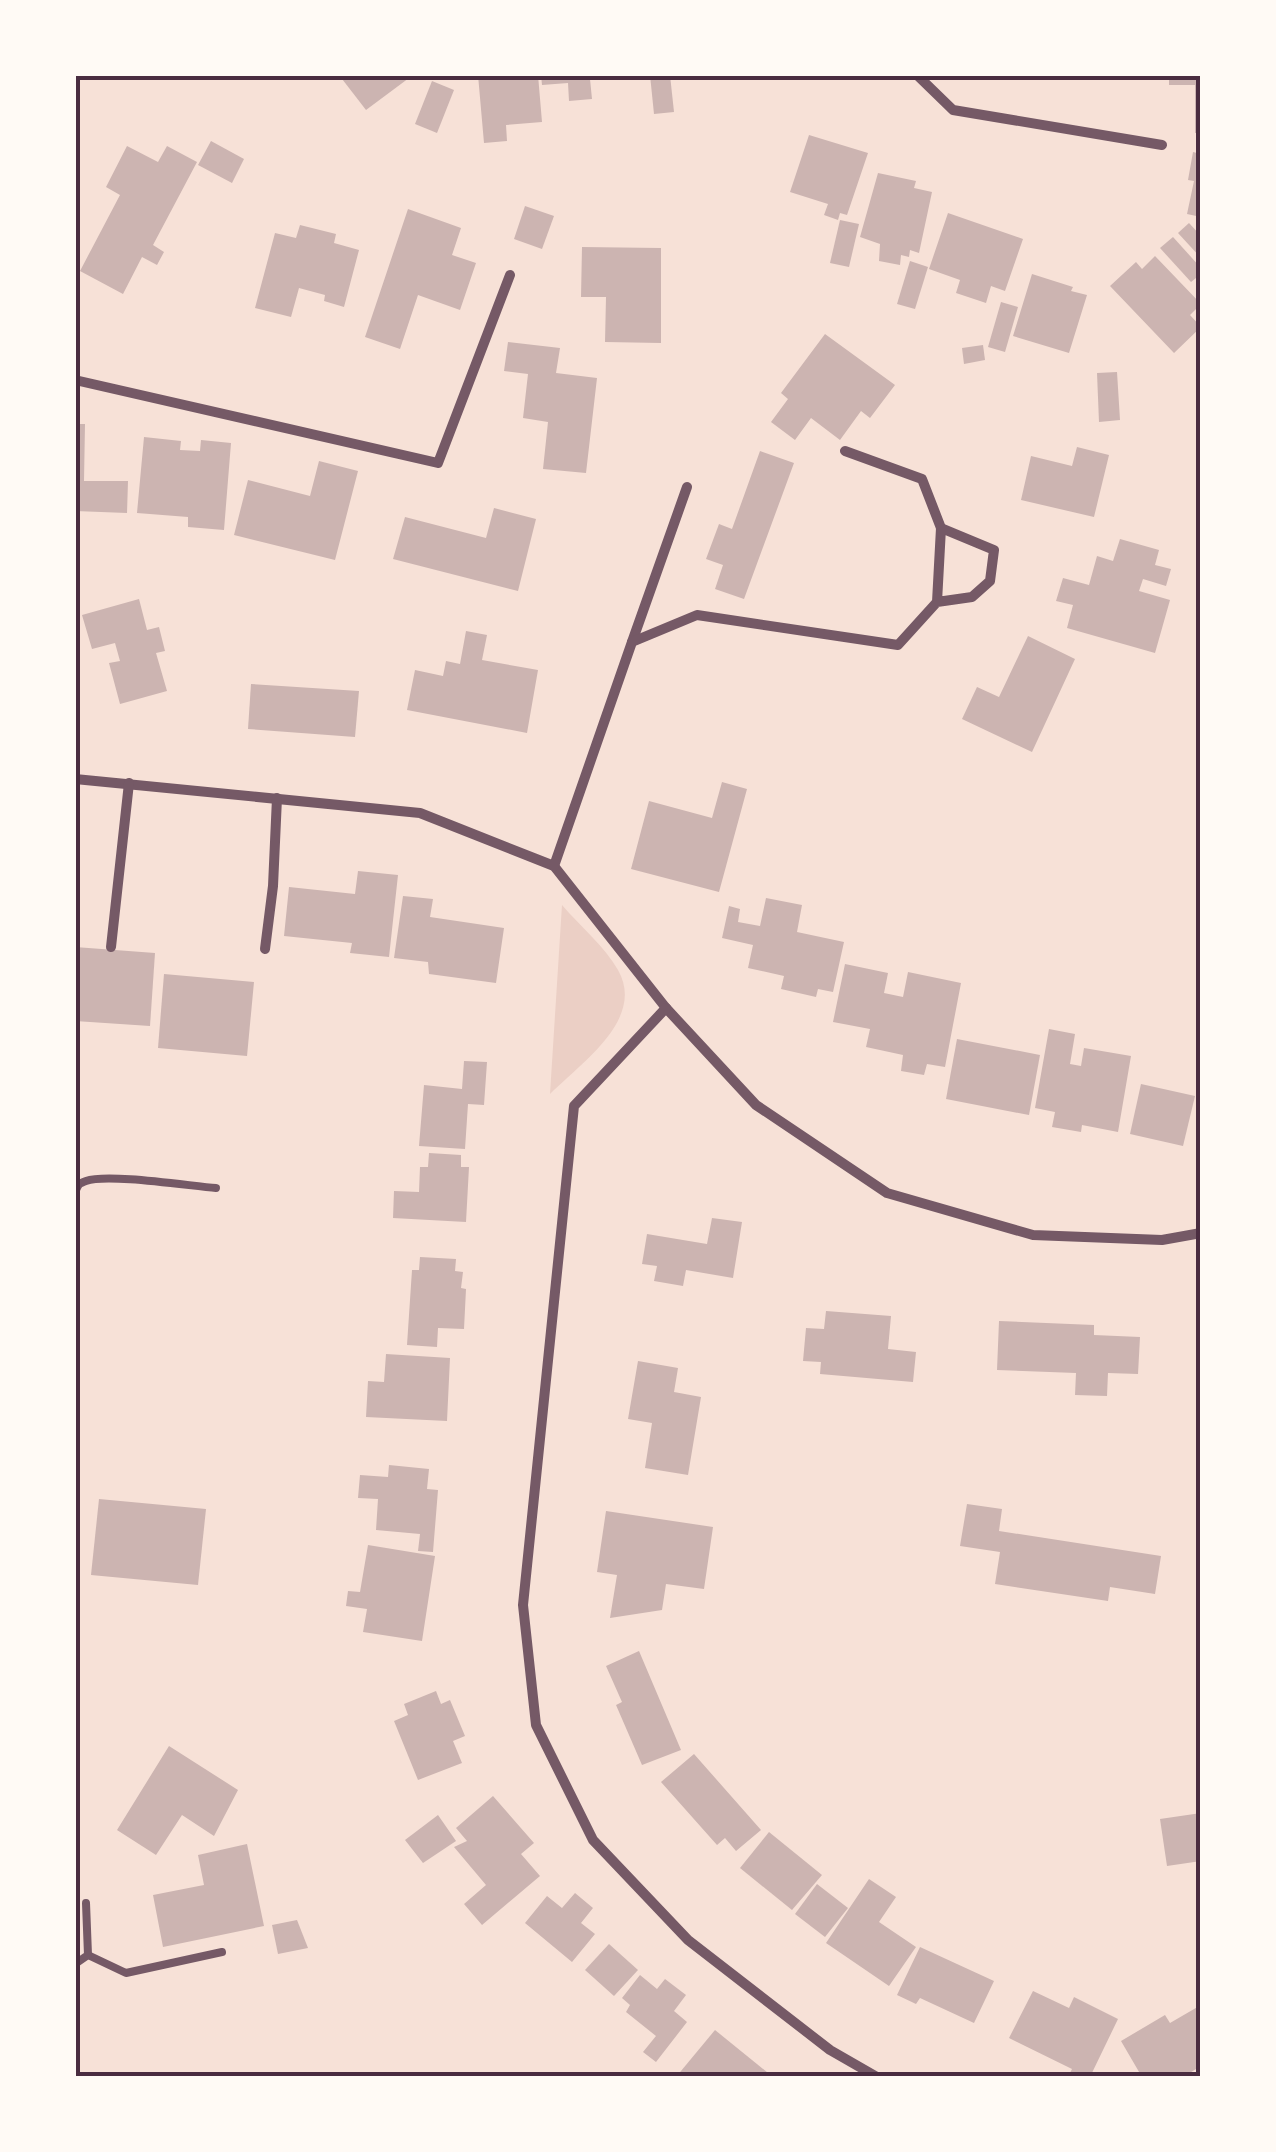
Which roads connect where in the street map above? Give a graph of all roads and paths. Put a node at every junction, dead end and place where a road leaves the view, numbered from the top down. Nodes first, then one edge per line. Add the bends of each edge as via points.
1 (918, 75) edge
2 (1162, 145) dead end
3 (510, 275) dead end
4 (75, 380) edge
5 (844, 451) dead end
6 (686, 487) dead end
7 (940, 528) junction
8 (937, 602) junction
9 (632, 642) junction
10 (75, 779) edge
11 (129, 782) junction
12 (277, 798) junction
13 (554, 866) junction
14 (111, 948) dead end
15 (265, 949) dead end
16 (666, 1008) junction
17 (216, 1188) dead end
18 (75, 1192) edge
19 (1201, 1233) edge
20 (86, 1903) dead end
21 (222, 1952) dead end
22 (88, 1955) junction
23 (75, 1964) edge
24 (877, 2077) edge

1 - 2 street via 953,110
3 - 4 street via 438,463
5 - 7 street via 922,479
6 - 9 street
7 - 8 street
7 - 8 street via 994,550 990,581 972,597
8 - 9 street via 898,645 697,614
9 - 13 street
10 - 11 street
11 - 12 street
11 - 14 street
12 - 13 street via 420,813
12 - 15 street
13 - 16 street
16 - 19 street via 756,1105 887,1193 1033,1235 1162,1240
16 - 24 street via 574,1106 523,1605 536,1725 592,1840 688,1940 830,2050
17 - 18 lane via 106,1178 88,1180
20 - 22 lane
21 - 22 lane via 126,1974
22 - 23 lane

